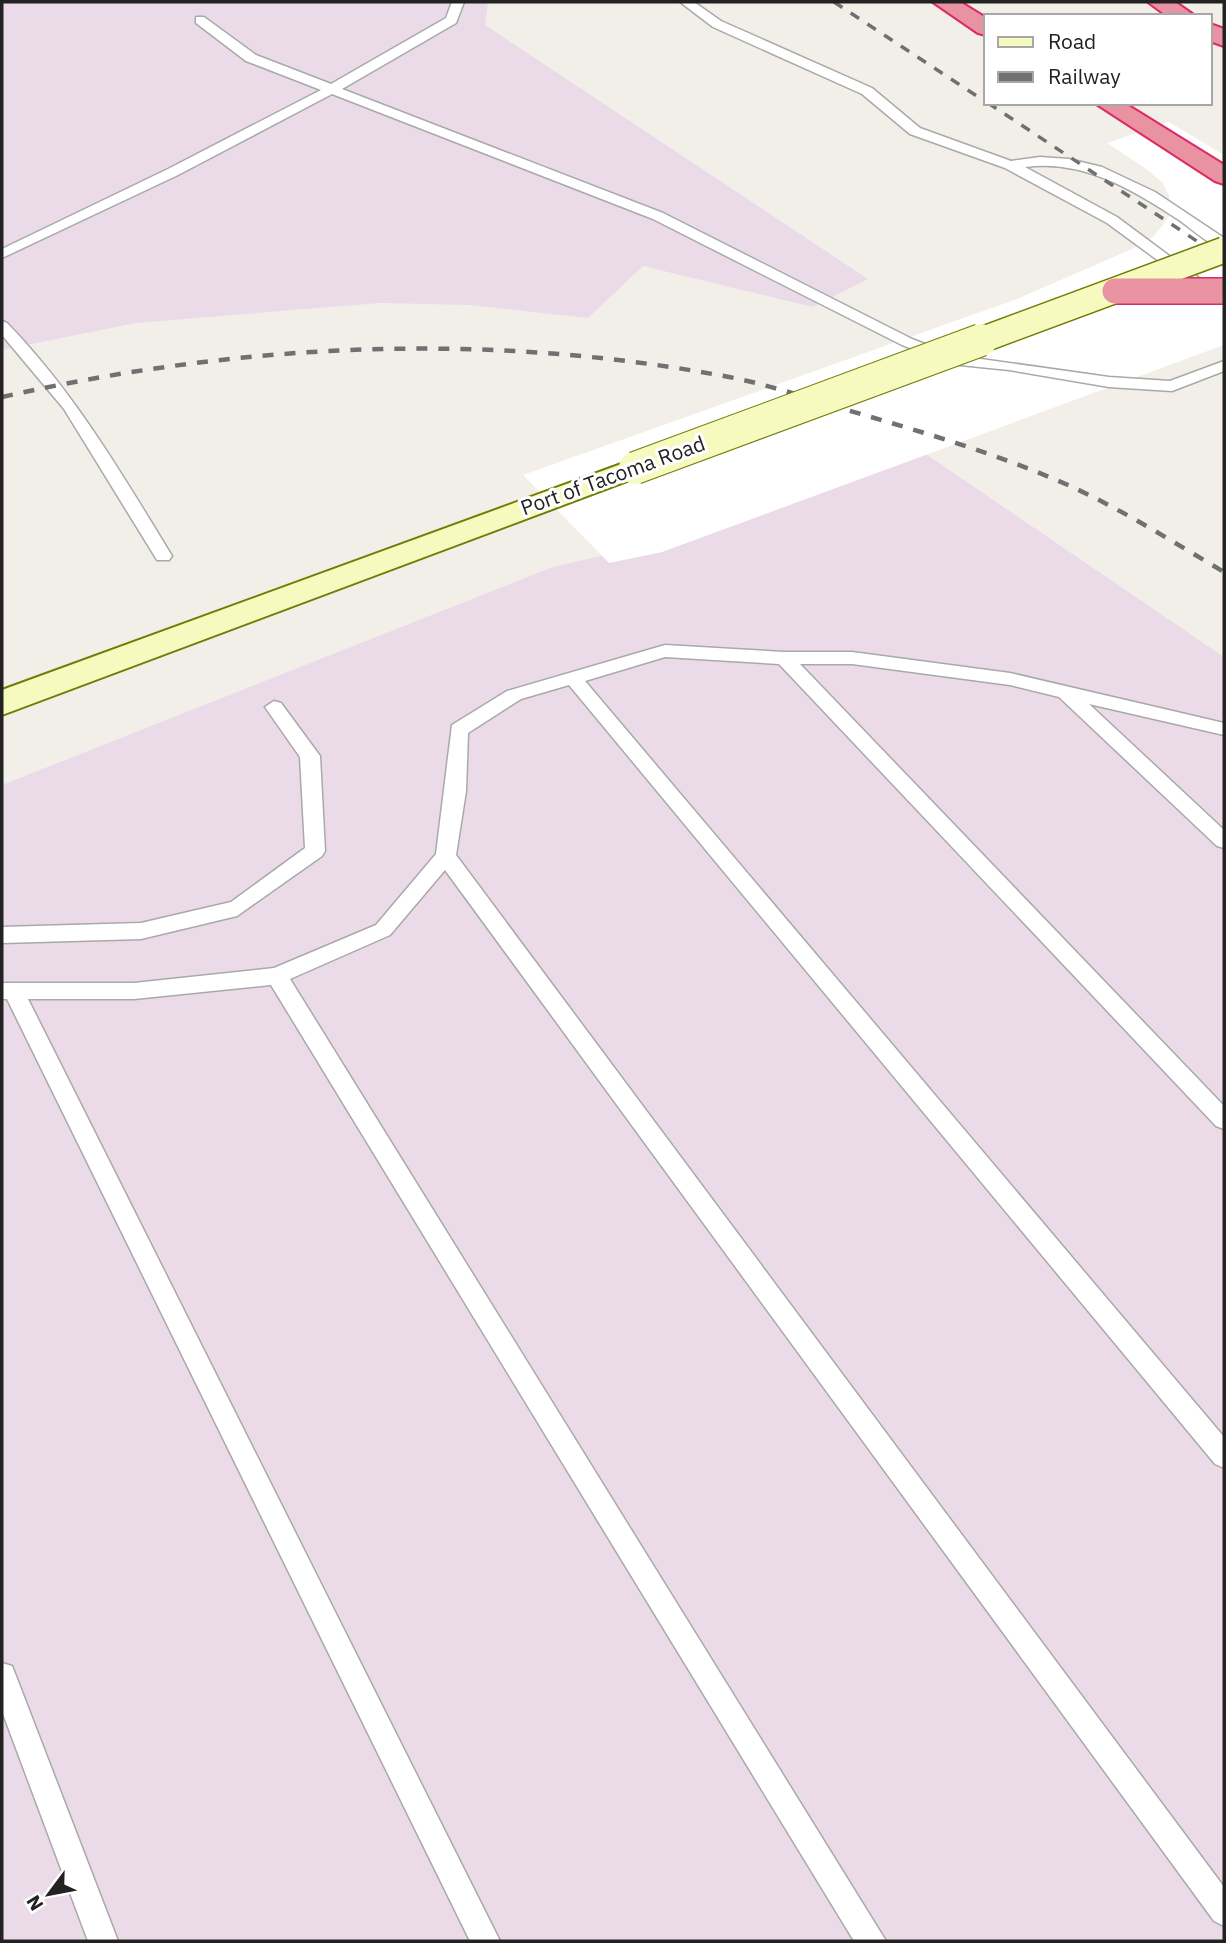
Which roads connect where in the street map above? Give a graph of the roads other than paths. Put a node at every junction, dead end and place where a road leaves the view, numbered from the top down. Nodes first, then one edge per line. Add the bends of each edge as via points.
1 (458, 2) edge
2 (686, 2) edge
3 (944, 2) edge
4 (1159, 2) edge
5 (1180, 14) edge
6 (200, 20) dead end
7 (984, 27) edge
8 (333, 90) junction
9 (1110, 105) edge
10 (1010, 165) junction
11 (1224, 176) edge
12 (1224, 244) edge
13 (1224, 250) edge
14 (2, 254) edge
15 (1115, 291) junction
16 (1224, 291) edge
17 (1224, 302) edge
18 (2, 326) edge
19 (1224, 366) edge
20 (163, 556) dead end
21 (784, 658) junction
22 (572, 677) junction
23 (1060, 688) junction
24 (2, 703) edge
25 (274, 707) dead end
26 (1224, 729) edge
27 (1224, 841) edge
28 (446, 856) junction
29 (2, 935) edge
30 (277, 976) junction
31 (7, 990) edge
32 (1224, 1120) edge
33 (1224, 1456) edge
34 (2, 1676) edge
35 (1224, 1911) edge
36 (103, 1941) edge
37 (485, 1941) edge
38 (871, 1941) edge

1 - 8 lane via 452,20
2 - 10 lane via 717,24 867,91 915,131
3 - 7 highway
4 - 5 highway
6 - 8 lane via 251,58
8 - 14 lane
8 - 19 lane via 659,216 907,342 950,359 1110,382 1172,386
9 - 11 highway
10 - 12 lane via 1028,161 1084,166 1123,178
10 - 17 lane via 1112,220
13 - 15 main road, Port of Tacoma Road, bridge
15 - 16 highway, bridge
15 - 24 main road, Port of Tacoma Road, bridge
18 - 20 lane via 77,413
21 - 22 lane via 665,651
21 - 23 lane via 852,658
21 - 32 lane
22 - 28 lane via 514,695 458,730 456,791
22 - 33 lane
23 - 26 lane
23 - 27 lane
25 - 29 lane via 310,756 315,851 237,908 141,931
28 - 30 lane via 383,930
28 - 35 lane
30 - 31 lane via 134,991
30 - 38 lane
31 - 37 lane
34 - 36 lane

